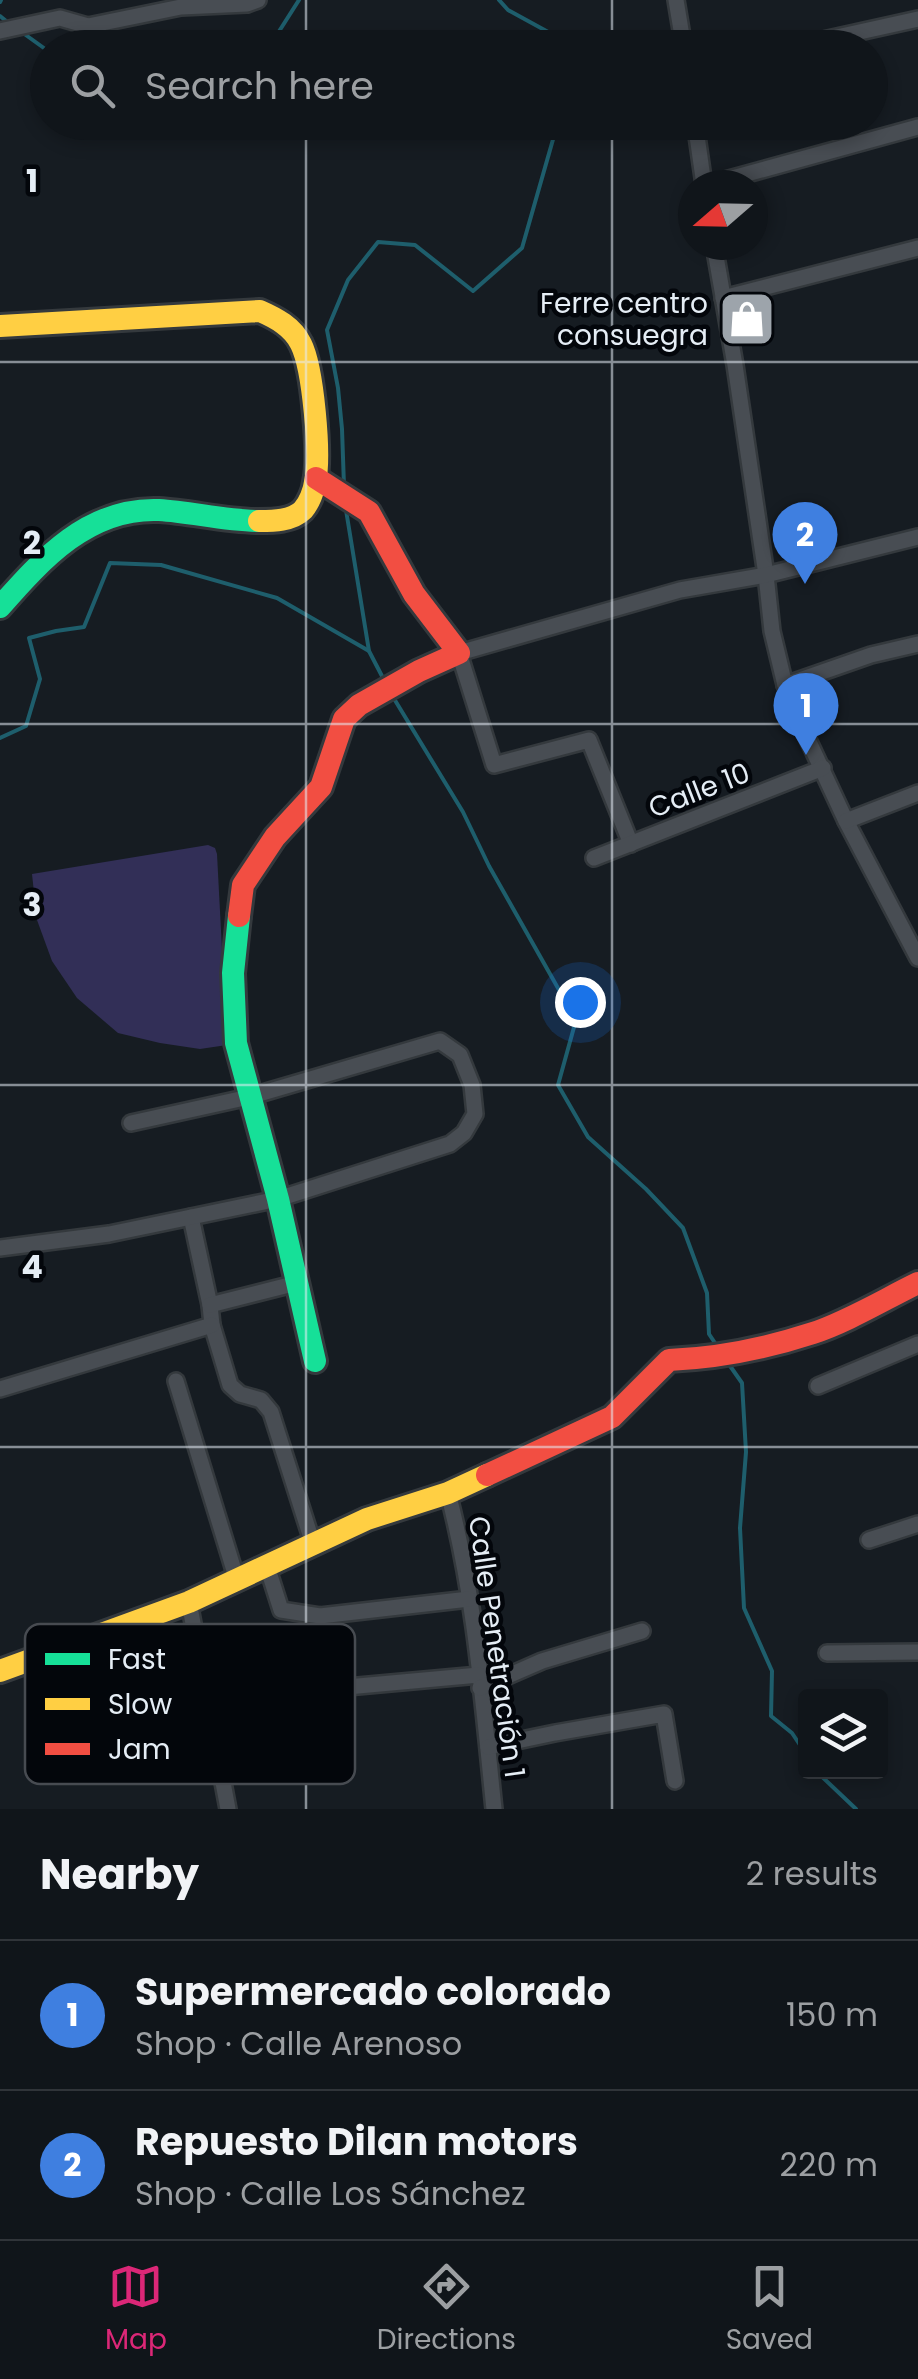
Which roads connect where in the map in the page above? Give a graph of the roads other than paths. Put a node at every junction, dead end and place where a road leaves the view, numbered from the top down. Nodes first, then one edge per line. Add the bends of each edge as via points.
1 (258, 0) edge
2 (676, 0) edge
3 (918, 19) edge
4 (681, 30) edge
5 (869, 30) edge
6 (0, 31) edge
7 (918, 126) edge
8 (888, 134) edge
9 (698, 140) edge
10 (867, 140) edge
11 (703, 170) edge
12 (759, 170) edge
13 (918, 248) edge
14 (717, 260) edge
15 (723, 298) junction
16 (0, 326) edge
17 (325, 483) junction
18 (918, 537) edge
19 (766, 576) junction
20 (0, 607) edge
21 (918, 644) edge
22 (459, 653) junction
23 (785, 685) junction
24 (823, 768) junction
25 (918, 793) edge
26 (846, 821) junction
27 (631, 844) junction
28 (594, 858) dead end
29 (916, 952) edge
30 (249, 1098) junction
31 (131, 1123) dead end
32 (278, 1200) junction
33 (191, 1217) junction
34 (0, 1248) edge
35 (297, 1283) junction
36 (918, 1283) edge
37 (210, 1305) junction
38 (212, 1325) junction
39 (918, 1344) edge
40 (314, 1361) dead end
41 (176, 1381) dead end
42 (818, 1386) dead end
43 (0, 1389) edge
44 (448, 1492) junction
45 (918, 1524) edge
46 (869, 1540) dead end
47 (313, 1544) junction
48 (267, 1566) junction
49 (237, 1580) junction
50 (470, 1599) junction
51 (189, 1602) junction
52 (129, 1624) edge
53 (193, 1624) edge
54 (642, 1631) dead end
55 (918, 1652) edge
56 (827, 1653) dead end
57 (25, 1662) edge
58 (0, 1671) edge
59 (479, 1681) junction
60 (355, 1687) edge
61 (488, 1747) junction
62 (675, 1781) dead end
63 (223, 1784) edge
64 (228, 1809) edge
65 (494, 1809) edge

1 - 6 street via 181,6 88,26 60,18
2 - 4 street
3 - 5 street
7 - 8 street
9 - 11 street
10 - 12 street
13 - 15 street
14 - 15 street
15 - 19 street
16 - 17 street via 260,311 280,319 303,346
17 - 20 street via 298,514 279,520 158,510 112,516 53,548
17 - 22 street via 369,512 414,594
18 - 19 street
19 - 22 street via 680,590
19 - 23 street
21 - 23 street
22 - 27 street via 494,765 589,740
22 - 30 street via 358,705 344,720 321,787 275,836 243,885 233,973 236,1043
23 - 24 street
24 - 26 street
24 - 27 street, Calle 10
25 - 26 street
26 - 29 street
27 - 28 street, Calle 10
30 - 31 street
30 - 32 street
30 - 32 street via 440,1041 460,1054 472,1085 475,1114 450,1144
32 - 33 street
32 - 35 street
33 - 34 street
33 - 37 street
35 - 37 street
35 - 40 street
36 - 44 street via 816,1332 739,1352 669,1360 612,1418
37 - 38 street
38 - 43 street
38 - 47 street via 230,1385 262,1400 271,1412
39 - 42 street
41 - 49 street
44 - 47 street
44 - 50 street, Calle Penetración 1
45 - 46 street
47 - 48 street
48 - 49 street
48 - 50 street via 281,1610 320,1616
49 - 51 street
50 - 59 street, Calle Penetración 1
51 - 52 street
51 - 53 street
54 - 59 street
55 - 56 street
57 - 58 street
59 - 60 street
59 - 61 street, Calle Penetración 1
61 - 62 street via 664,1714
61 - 65 street, Calle Penetración 1
63 - 64 street

